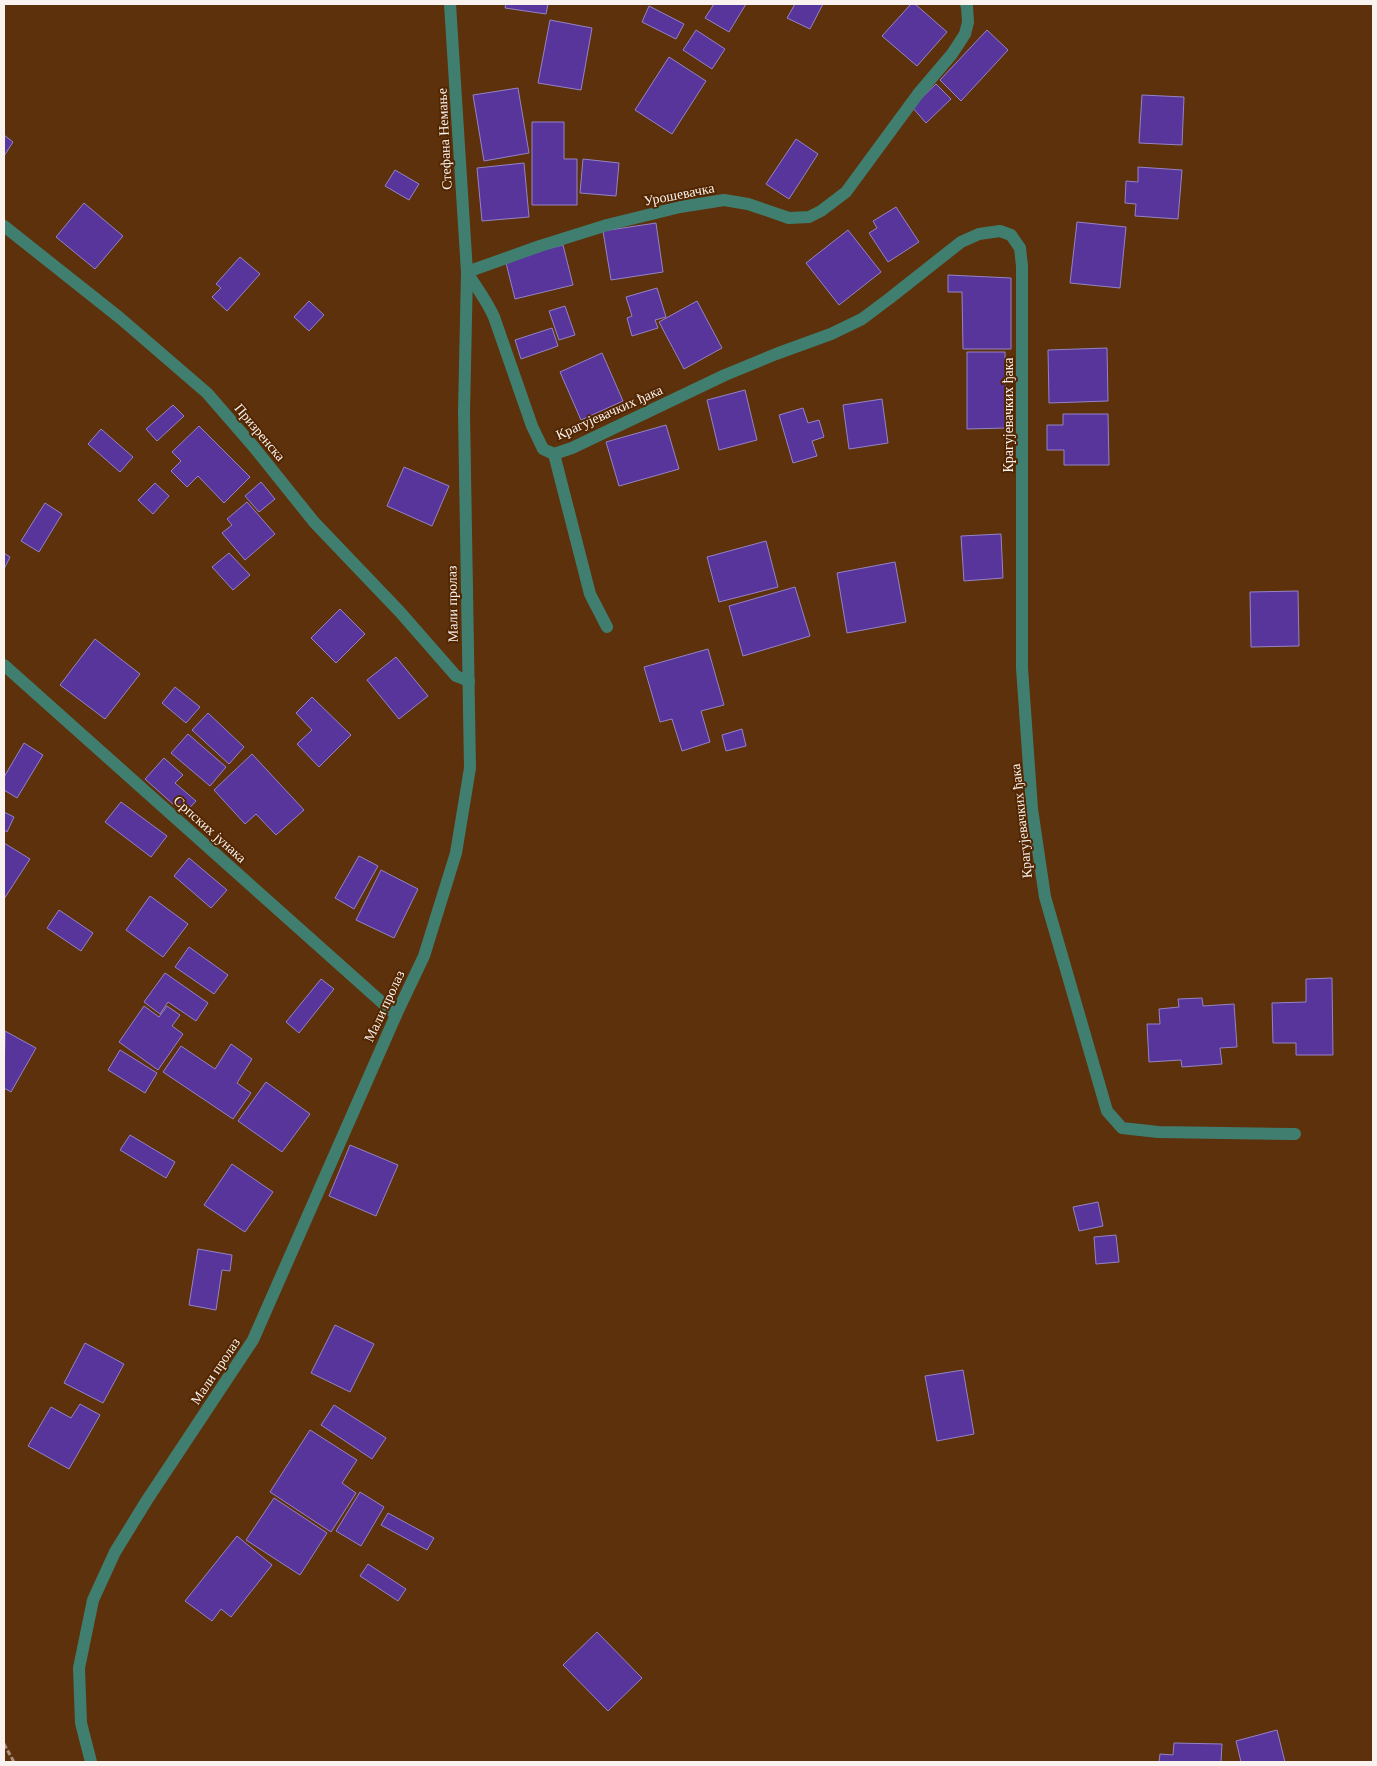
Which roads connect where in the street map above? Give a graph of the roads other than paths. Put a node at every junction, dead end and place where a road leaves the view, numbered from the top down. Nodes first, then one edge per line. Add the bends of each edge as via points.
1 (450, 4) edge
2 (966, 4) edge
3 (4, 226) edge
4 (467, 272) junction
5 (464, 413) joint
6 (554, 454) junction
7 (607, 627) dead end
8 (4, 665) edge
9 (469, 681) junction
10 (396, 1015) junction
11 (1295, 1134) dead end
12 (91, 1762) edge

1 - 4 street, Стефана Немање
2 - 4 street, Урошевачка via 968,22 965,34 952,54 918,94 846,192 821,211 809,217 788,218 748,204 724,200 680,207 590,230
3 - 9 street, Призренска via 120,318 206,393 314,522 456,676
4 - 5 street, Стефана Немање
4 - 6 street, Крагујевачких ђака via 494,316 532,426 543,449
5 - 9 street, Мали пролаз
6 - 7 street via 590,594
6 - 11 street, Крагујевачких ђака via 725,375 862,319 960,242 1000,231 1011,235 1020,248 1022,266 1022,668 1032,809 1045,897 1107,1111 1122,1128 1158,1132
8 - 10 street, Српских јунака
9 - 10 street, Мали пролаз via 470,768 456,853 424,956
10 - 12 street, Мали пролаз via 253,1340 147,1500 116,1552 93,1600 79,1668 81,1722

